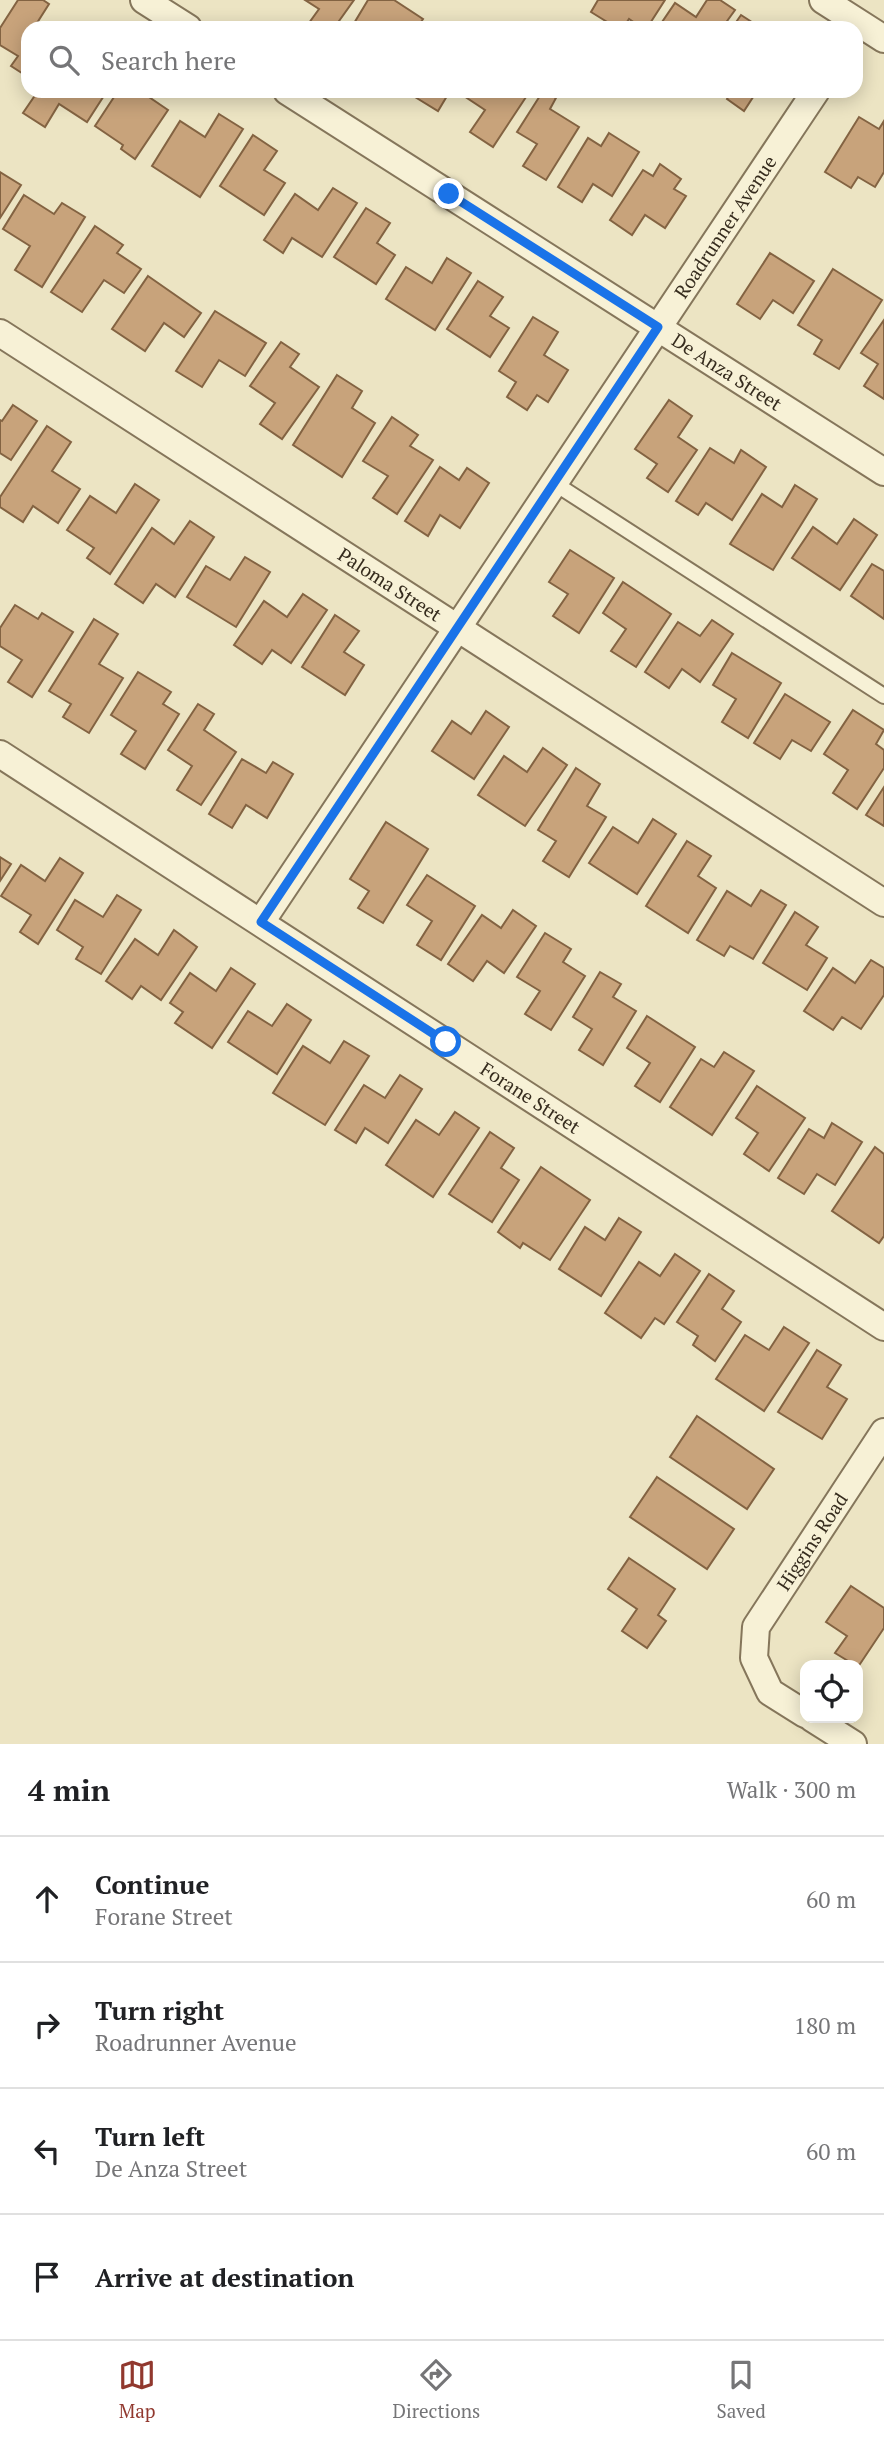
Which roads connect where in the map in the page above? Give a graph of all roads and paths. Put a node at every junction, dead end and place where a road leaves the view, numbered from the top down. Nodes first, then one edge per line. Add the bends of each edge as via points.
1 (144, 0) edge
2 (823, 0) edge
3 (177, 21) edge
4 (850, 21) edge
5 (863, 30) edge
6 (884, 39) edge
7 (298, 98) edge
8 (811, 98) edge
9 (658, 327) junction
10 (0, 333) edge
11 (884, 472) edge
12 (554, 483) junction
13 (458, 627) junction
14 (884, 696) edge
15 (0, 754) edge
16 (884, 903) edge
17 (261, 922) junction
18 (884, 1327) edge
19 (884, 1432) edge
20 (800, 1711) edge
21 (820, 1723) edge
22 (853, 1744) edge

1 - 3 street
2 - 4 street
5 - 6 street
7 - 9 street, De Anza Street
8 - 9 street, Roadrunner Avenue
9 - 11 street, De Anza Street
9 - 12 street, Roadrunner Avenue
10 - 13 street, Paloma Street
12 - 13 street, Roadrunner Avenue
12 - 14 lane
13 - 16 street, Paloma Street
13 - 17 street, Roadrunner Avenue
15 - 17 street, Forane Street
17 - 18 street, Forane Street
19 - 20 street, Higgins Road via 756,1627 754,1658 770,1692
21 - 22 street

